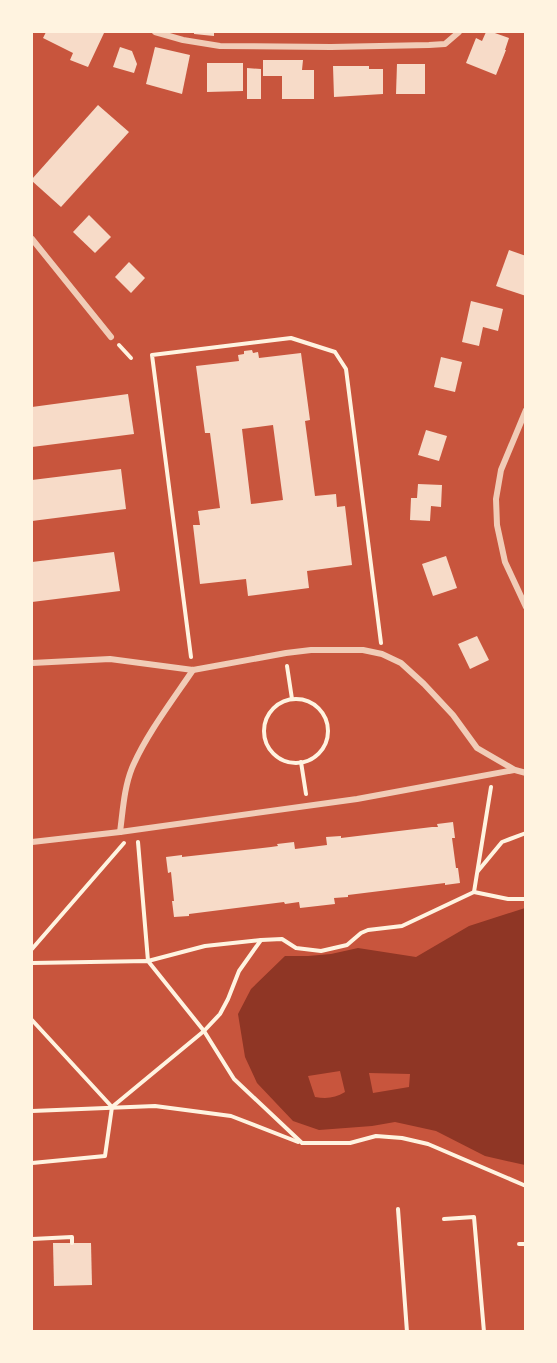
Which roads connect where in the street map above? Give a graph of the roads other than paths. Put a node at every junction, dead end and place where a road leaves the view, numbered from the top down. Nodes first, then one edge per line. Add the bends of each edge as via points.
1 (155, 32) edge
2 (459, 32) edge
3 (32, 239) edge
4 (111, 336) dead end
5 (525, 410) edge
6 (525, 607) edge
7 (32, 663) edge
8 (193, 670) junction
9 (515, 770) junction
10 (525, 773) edge
11 (120, 832) junction
12 (32, 842) edge

1 - 2 street via 219,46 261,47 445,44
3 - 4 street
5 - 6 street via 501,470 496,499 505,562
7 - 8 street via 110,659
8 - 9 street via 311,650 382,654 401,663 424,684 477,748
8 - 11 street via 131,770
9 - 10 street
9 - 11 street via 357,799
11 - 12 street

